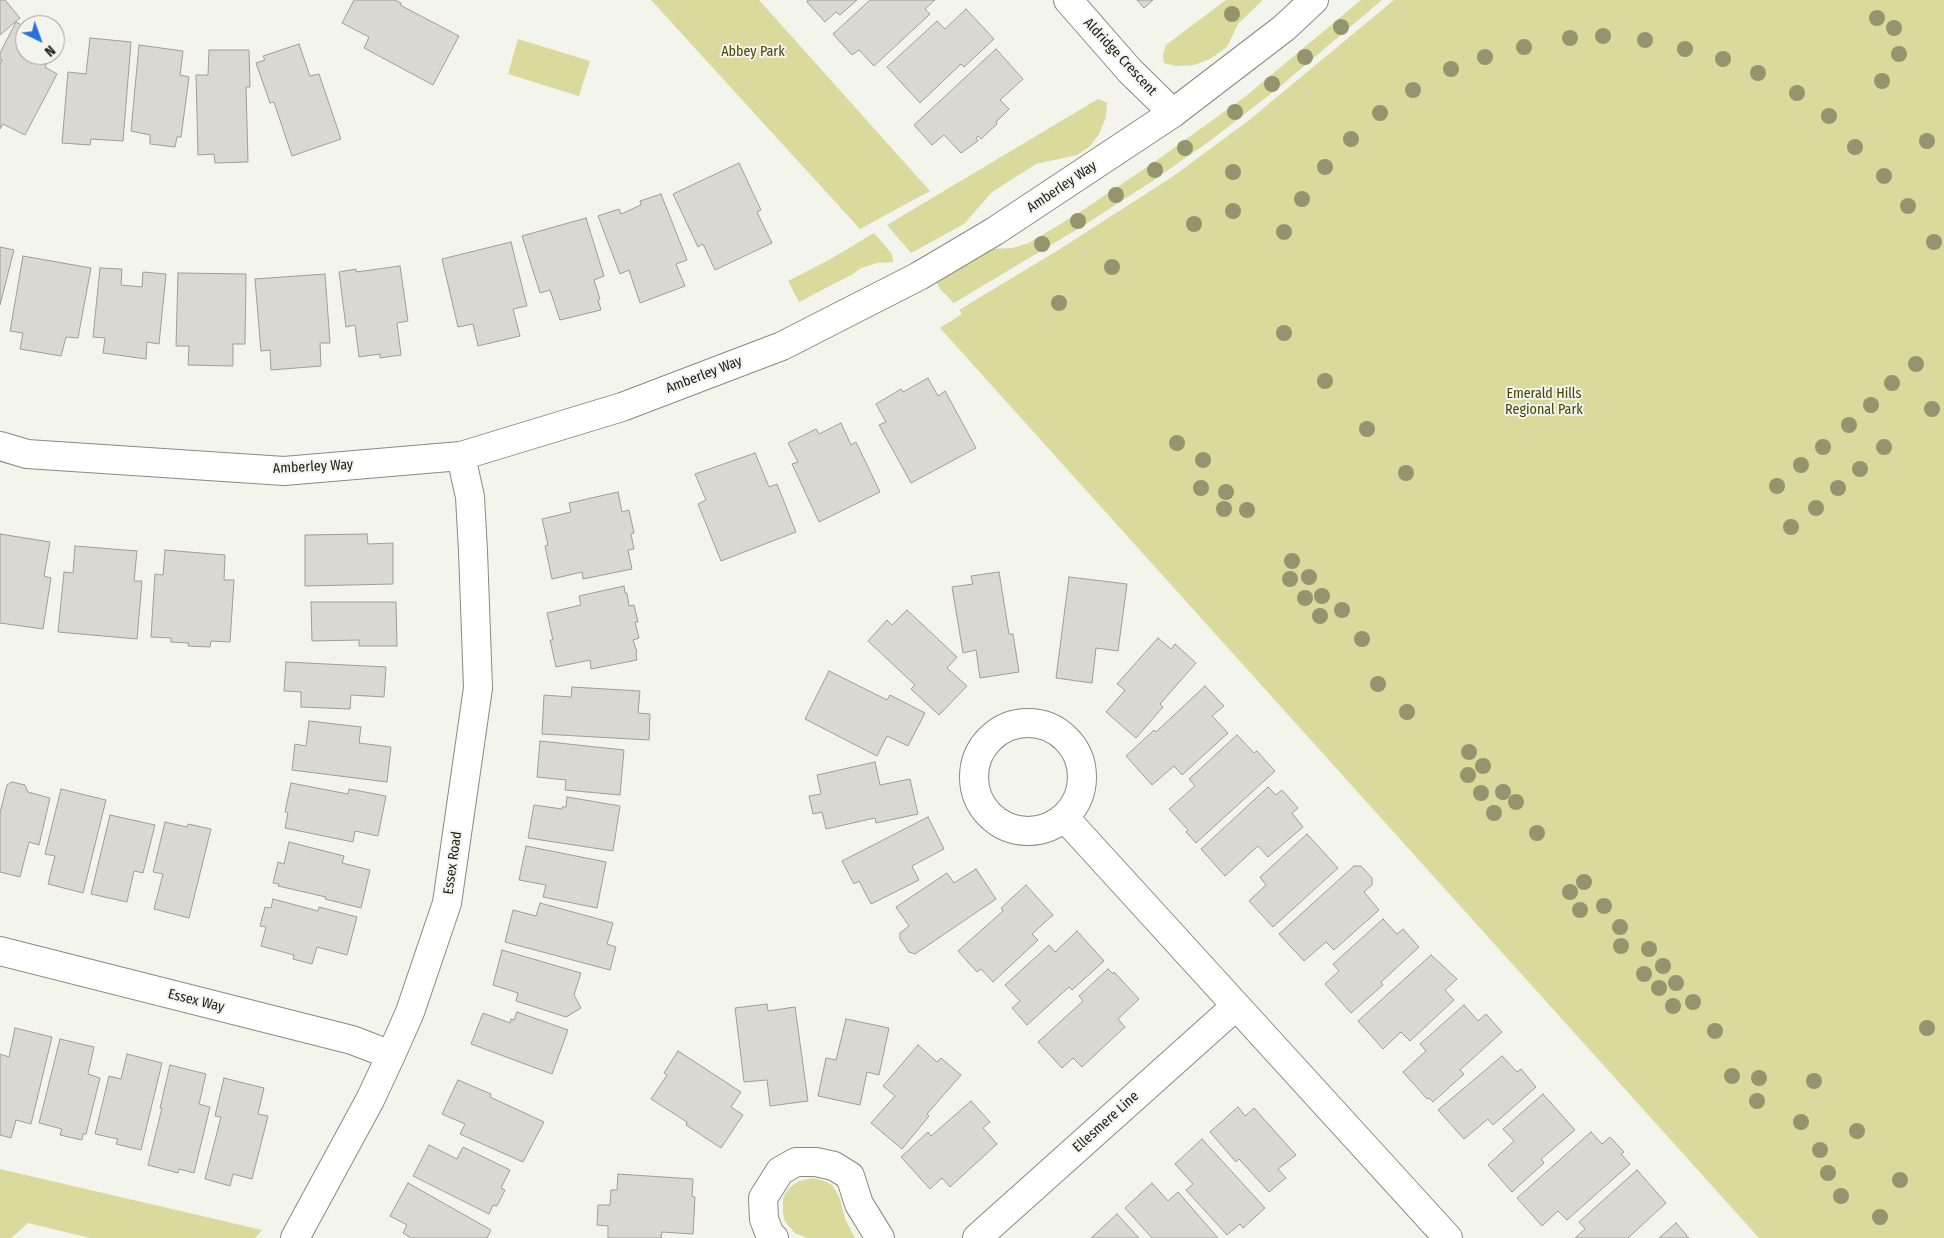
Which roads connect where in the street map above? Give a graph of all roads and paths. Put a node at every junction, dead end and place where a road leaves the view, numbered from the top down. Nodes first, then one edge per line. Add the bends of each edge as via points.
1 (1068, 0) edge
2 (1314, 0) edge
3 (1174, 113) junction
4 (0, 446) edge
5 (461, 456) junction
6 (1065, 818) dead end
7 (0, 951) edge
8 (1236, 1006) junction
9 (391, 1055) junction
10 (295, 1238) edge
11 (774, 1238) edge
12 (880, 1238) edge
13 (977, 1238) edge
14 (1448, 1238) edge

1 - 3 street, Aldridge Crescent via 1130,71
2 - 3 street, Amberley Way via 1284,28
3 - 5 street, Amberley Way via 995,231 919,276 782,346 622,407
4 - 5 street, Amberley Way via 26,454 284,471
5 - 9 street, Essex Road via 470,497 474,551 478,688 447,903 410,1012
6 - 8 street
7 - 9 street, Essex Way via 352,1040
8 - 13 street, Ellesmere Line
8 - 14 street
9 - 10 street, Essex Road
11 - 12 street via 764,1218 763,1198 780,1170 796,1162 816,1162 834,1166 850,1176 860,1204

